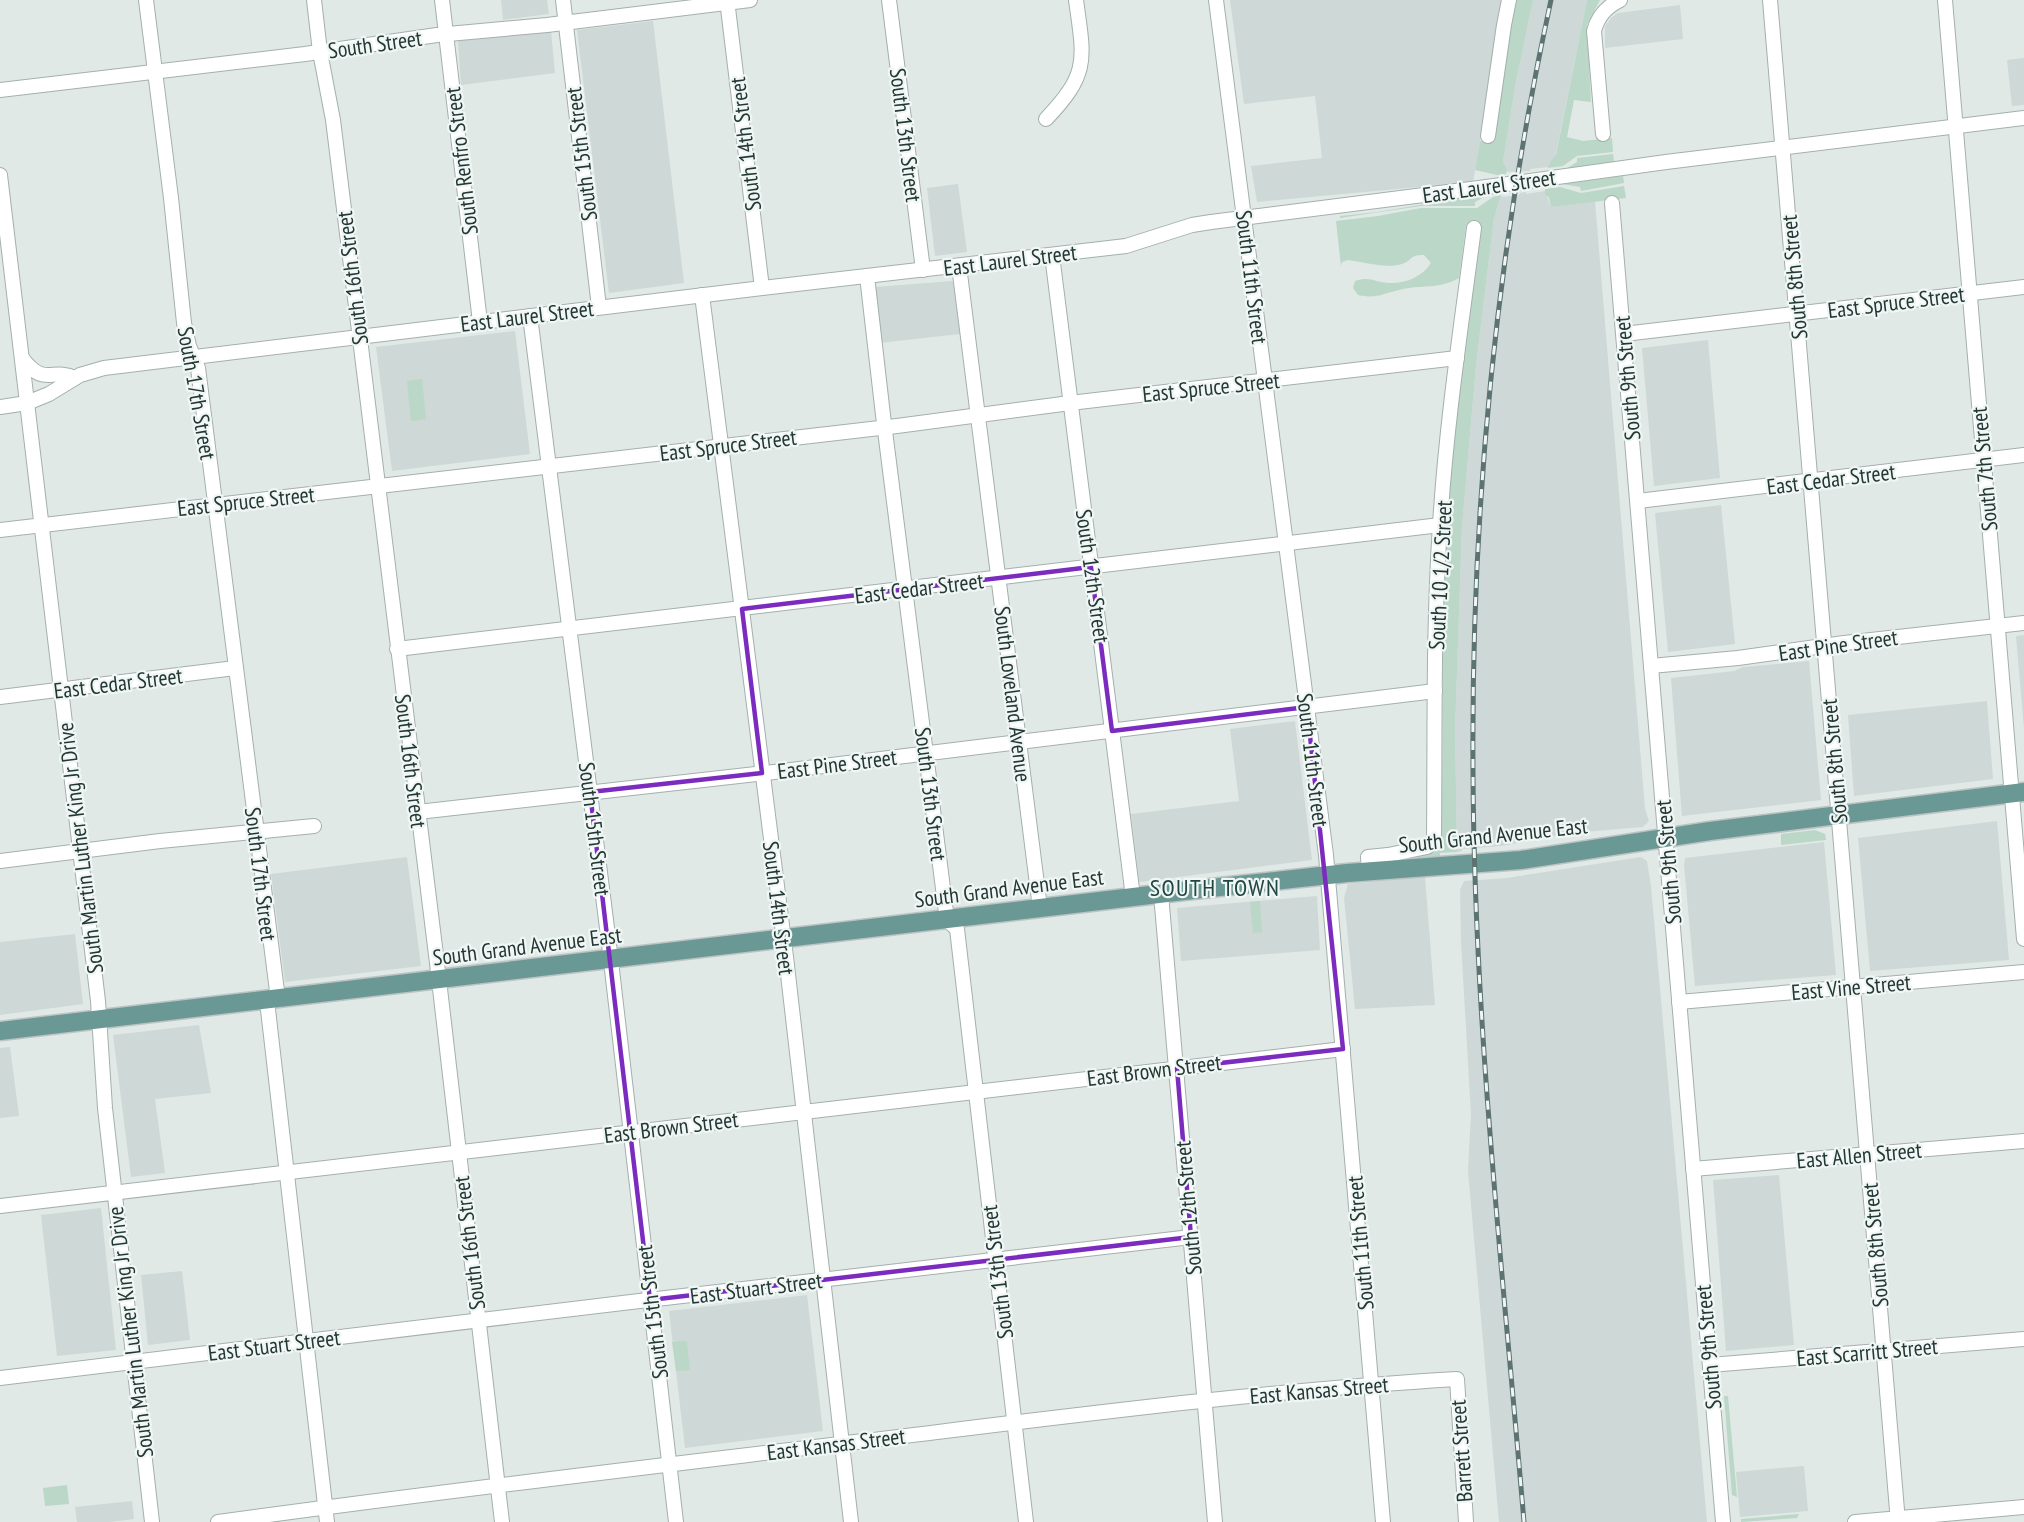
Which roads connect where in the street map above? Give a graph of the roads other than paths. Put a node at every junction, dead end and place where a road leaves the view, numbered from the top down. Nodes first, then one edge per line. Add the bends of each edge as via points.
1 (146, 0) edge
2 (314, 0) edge
3 (442, 0) edge
4 (562, 0) edge
5 (750, 0) edge
6 (889, 0) edge
7 (1077, 0) edge
8 (1216, 0) edge
9 (1509, 0) edge
10 (1620, 0) edge
11 (1770, 0) edge
12 (1945, 0) edge
13 (728, 1) edge
14 (565, 23) junction
15 (446, 34) junction
16 (320, 52) junction
17 (154, 71) junction
18 (0, 90) edge
19 (2024, 118) edge
20 (1046, 119) dead end
21 (1956, 127) junction
22 (1603, 134) dead end
23 (1488, 136) dead end
24 (1783, 147) junction
25 (0, 175) edge
26 (1612, 203) dead end
27 (1244, 218) junction
28 (1473, 228) dead end
29 (1052, 255) junction
30 (959, 266) junction
31 (923, 270) junction
32 (867, 276) junction
33 (2024, 287) edge
34 (762, 288) junction
35 (1969, 294) junction
36 (702, 295) junction
37 (599, 307) junction
38 (1796, 314) junction
39 (530, 316) junction
40 (480, 322) junction
41 (1624, 334) junction
42 (359, 337) junction
43 (22, 357) junction
44 (194, 357) junction
45 (1456, 358) junction
46 (75, 378) junction
47 (1265, 381) junction
48 (27, 403) junction
49 (1070, 403) junction
50 (0, 407) edge
51 (978, 416) junction
52 (884, 427) junction
53 (721, 446) junction
54 (2024, 455) edge
55 (1983, 460) junction
56 (549, 465) junction
57 (1811, 482) junction
58 (377, 486) junction
59 (1638, 501) junction
60 (215, 505) junction
61 (41, 525) junction
62 (1440, 525) junction
63 (0, 530) edge
64 (1286, 543) junction
65 (1091, 567) junction
66 (999, 579) junction
67 (905, 590) junction
68 (742, 609) junction
69 (2024, 623) edge
70 (1998, 627) junction
71 (570, 629) junction
72 (1825, 646) junction
73 (398, 649) junction
74 (1651, 666) junction
75 (235, 668) junction
76 (61, 690) junction
77 (1435, 691) junction
78 (0, 697) edge
79 (1307, 707) junction
80 (1113, 731) junction
81 (1020, 742) junction
82 (927, 754) junction
83 (762, 773) junction
84 (590, 792) junction
85 (2017, 793) edge
86 (418, 812) junction
87 (1839, 814) junction
88 (314, 826) dead end
89 (256, 831) junction
90 (1666, 838) junction
91 (80, 852) junction
92 (0, 861) edge
93 (1369, 872) junction
94 (1328, 875) junction
95 (1161, 894) junction
96 (1133, 897) junction
97 (1040, 908) junction
98 (946, 920) junction
99 (783, 939) junction
100 (2024, 939) edge
101 (611, 960) junction
102 (2024, 972) edge
103 (439, 981) junction
104 (1853, 987) junction
105 (272, 1000) junction
106 (1679, 1002) junction
107 (99, 1020) junction
108 (0, 1031) edge
109 (1343, 1049) junction
110 (1177, 1068) junction
111 (976, 1091) junction
112 (803, 1111) junction
113 (631, 1132) junction
114 (2024, 1141) edge
115 (459, 1153) junction
116 (1868, 1155) junction
117 (1693, 1169) junction
118 (287, 1173) junction
119 (114, 1192) junction
120 (0, 1206) edge
121 (1191, 1237) junction
122 (995, 1259) junction
123 (823, 1280) junction
124 (650, 1300) junction
125 (478, 1321) junction
126 (2024, 1339) edge
127 (306, 1341) junction
128 (1884, 1350) junction
129 (134, 1361) junction
130 (1710, 1365) junction
131 (0, 1378) edge
132 (1457, 1379) joint
133 (1372, 1385) junction
134 (1205, 1401) junction
135 (1014, 1423) junction
136 (842, 1444) junction
137 (669, 1464) junction
138 (498, 1484) junction
139 (326, 1507) junction
140 (2024, 1507) edge
141 (1898, 1520) edge
142 (152, 1522) edge
143 (218, 1522) edge
144 (327, 1522) edge
145 (502, 1522) edge
146 (676, 1522) edge
147 (851, 1522) edge
148 (1026, 1522) edge
149 (1215, 1522) edge
150 (1383, 1522) edge
151 (1466, 1522) edge
152 (1723, 1522) edge
153 (1855, 1522) edge

1 - 17 street, South 17th Street
2 - 16 street, South 16th Street
3 - 15 street, South Renfro Street
4 - 14 street, South 15th Street
5 - 13 street, South Street
6 - 31 street, South 13th Street
7 - 20 street via 1082,39 1078,77
8 - 27 street, South 11th Street
9 - 23 street
10 - 22 street via 1606,9 1594,31
11 - 24 street, South 8th Street
12 - 21 street, South 7th Street
13 - 14 street, South Street
13 - 34 street, South 14th Street
14 - 15 street, South Street
14 - 37 street, South 15th Street
15 - 16 street, South Street
15 - 40 street, South Renfro Street
16 - 17 street, South Street
16 - 42 street, South 16th Street via 333,120
17 - 18 street, South Street
17 - 44 street, South 17th Street via 184,323
19 - 21 street, East Laurel Street
21 - 24 street, East Laurel Street
21 - 35 street, South 7th Street
24 - 27 street, East Laurel Street
24 - 38 street, South 8th Street
25 - 43 street, South Martin Luther King Jr Drive
26 - 41 street, South 9th Street
27 - 29 street, East Laurel Street via 1192,225 1126,246
27 - 47 street, South 11th Street
28 - 45 street, South 10 1/2 Street
29 - 30 street, East Laurel Street
29 - 49 street, South 12th Street
30 - 31 street, East Laurel Street
30 - 51 street, South Loveland Avenue
31 - 32 street, East Laurel Street
32 - 34 street, East Laurel Street
32 - 52 street, South 13th Street
33 - 35 street, East Spruce Street
34 - 36 street, East Laurel Street
35 - 38 street, East Spruce Street
35 - 55 street, South 7th Street
36 - 37 street, East Laurel Street
36 - 53 street, South 14th Street
37 - 39 street, East Laurel Street
38 - 41 street, East Spruce Street
38 - 57 street, South 8th Street
39 - 40 street, East Laurel Street
39 - 56 street, South 15th Street
40 - 42 street, East Laurel Street
41 - 59 street, South 9th Street
42 - 44 street, East Laurel Street
42 - 58 street, South 16th Street
43 - 46 street via 38,373
43 - 48 street, South Martin Luther King Jr Drive
44 - 46 street, East Laurel Street via 104,368
44 - 60 street, South 17th Street
45 - 47 street, East Spruce Street
45 - 62 street, South 10 1/2 Street
46 - 48 street, East Laurel Street
47 - 49 street, East Spruce Street
47 - 64 street, South 11th Street
48 - 50 street, East Laurel Street
48 - 61 street, South Martin Luther King Jr Drive
49 - 51 street, East Spruce Street
49 - 65 street, South 12th Street
51 - 52 street, East Spruce Street
51 - 66 street, South Loveland Avenue
52 - 53 street, East Spruce Street
52 - 67 street, South 13th Street
53 - 56 street, East Spruce Street
53 - 68 street, South 14th Street
54 - 55 street, East Cedar Street
55 - 57 street, East Cedar Street
55 - 70 street, South 7th Street
56 - 58 street, East Spruce Street
56 - 71 street, South 15th Street
57 - 59 street, East Cedar Street
57 - 72 street, South 8th Street
58 - 60 street, East Spruce Street
58 - 73 street, South 16th Street
59 - 74 street, South 9th Street
60 - 61 street, East Spruce Street
60 - 75 street, South 17th Street
61 - 63 street, East Spruce Street
61 - 76 street, South Martin Luther King Jr Drive
62 - 64 street, East Cedar Street
62 - 77 street, South 10 1/2 Street
64 - 65 street, East Cedar Street
64 - 79 street, South 11th Street
65 - 66 street, East Cedar Street
65 - 80 street, South 12th Street
66 - 67 street, East Cedar Street
66 - 81 street, South Loveland Avenue
67 - 68 street, East Cedar Street
67 - 82 street, South 13th Street
68 - 71 street, East Cedar Street
68 - 83 street, South 14th Street
69 - 70 street, East Pine Street
70 - 72 street, East Pine Street
70 - 85 street, South 7th Street
71 - 73 street, East Cedar Street
71 - 84 street, South 15th Street
72 - 74 street, East Pine Street
72 - 87 street, South 8th Street
73 - 86 street, South 16th Street
74 - 90 street, South 9th Street
75 - 76 street, East Cedar Street
75 - 89 street, South 17th Street
76 - 78 street, East Cedar Street
76 - 91 street, South Martin Luther King Jr Drive
77 - 79 street, East Pine Street
77 - 93 street, South 10 1/2 Street via 1434,838 1427,847 1368,857
79 - 80 street, East Pine Street
79 - 94 street, South 11th Street
80 - 81 street, East Pine Street
80 - 96 street, South 12th Street
81 - 82 street, East Pine Street
81 - 97 street, South Loveland Avenue
82 - 83 street, East Pine Street
82 - 98 street, South 13th Street
83 - 84 street, East Pine Street
83 - 99 street, South 14th Street
84 - 86 street, East Pine Street
84 - 101 street, South 15th Street
85 - 87 main road, South Grand Avenue East
85 - 100 street, South 7th Street
86 - 103 street, South 16th Street
87 - 90 main road, South Grand Avenue East
87 - 104 street, South 8th Street
88 - 89 street
89 - 91 street
89 - 105 street, South 17th Street
90 - 93 main road, South Grand Avenue East via 1521,860
90 - 106 street, South 9th Street
91 - 92 street
91 - 107 street, South Martin Luther King Jr Drive
93 - 94 main road, South Grand Avenue East
94 - 95 main road, South Grand Avenue East
94 - 109 street, South 11th Street
95 - 96 main road, South Grand Avenue East
95 - 110 street, South 12th Street
96 - 97 main road, South Grand Avenue East
97 - 98 main road, South Grand Avenue East
98 - 99 main road, South Grand Avenue East
98 - 111 street, South 13th Street via 957,929
99 - 101 main road, South Grand Avenue East
99 - 112 street, South 14th Street
101 - 103 main road, South Grand Avenue East
101 - 113 street, South 15th Street
102 - 104 street, East Vine Street
103 - 105 main road, South Grand Avenue East
103 - 115 street, South 16th Street
104 - 106 street, East Vine Street
104 - 116 street, South 8th Street
105 - 107 main road, South Grand Avenue East
105 - 118 street, South 17th Street
106 - 117 street, South 9th Street
107 - 108 main road, South Grand Avenue East
107 - 119 street, South Martin Luther King Jr Drive
109 - 110 street, East Brown Street
109 - 133 street, South 11th Street
110 - 111 street, East Brown Street
110 - 121 street, South 12th Street
111 - 112 street, East Brown Street
111 - 122 street, South 13th Street
112 - 113 street, East Brown Street
112 - 123 street, South 14th Street
113 - 115 street, East Brown Street
113 - 124 street, South 15th Street
114 - 116 street, East Allen Street
115 - 118 street, East Brown Street
115 - 125 street, South 16th Street
116 - 117 street, East Allen Street
116 - 128 street, South 8th Street
117 - 130 street, South 9th Street
118 - 119 street, East Brown Street
118 - 127 street, South 17th Street
119 - 120 street, East Brown Street
119 - 129 street, South Martin Luther King Jr Drive
121 - 122 street, East Stuart Street
121 - 134 street, South 12th Street
122 - 123 street, East Stuart Street
122 - 135 street, South 13th Street
123 - 124 street, East Stuart Street
123 - 136 street, South 14th Street
124 - 125 street, East Stuart Street
124 - 137 street, South 15th Street
125 - 127 street, East Stuart Street
125 - 138 street, South 16th Street
126 - 128 street, East Scarritt Street
127 - 129 street, East Stuart Street
127 - 139 street, South 17th Street
128 - 130 street, East Scarritt Street
128 - 141 street, South 8th Street
129 - 131 street, East Stuart Street
129 - 142 street, South Martin Luther King Jr Drive
130 - 152 street, South 9th Street
132 - 133 street, East Kansas Street
132 - 151 street, Barrett Street
133 - 134 street, East Kansas Street
133 - 150 street, South 11th Street
134 - 135 street, East Kansas Street
134 - 149 street, South 12th Street
135 - 136 street, East Kansas Street
135 - 148 street, South 13th Street
136 - 137 street, East Kansas Street
136 - 147 street, South 14th Street
137 - 138 street, East Kansas Street
137 - 146 street, South 15th Street
138 - 139 street, East Kansas Street
138 - 145 street, South 16th Street
139 - 143 street, East Kansas Street
139 - 144 street, South 17th Street
140 - 141 street
141 - 153 street

